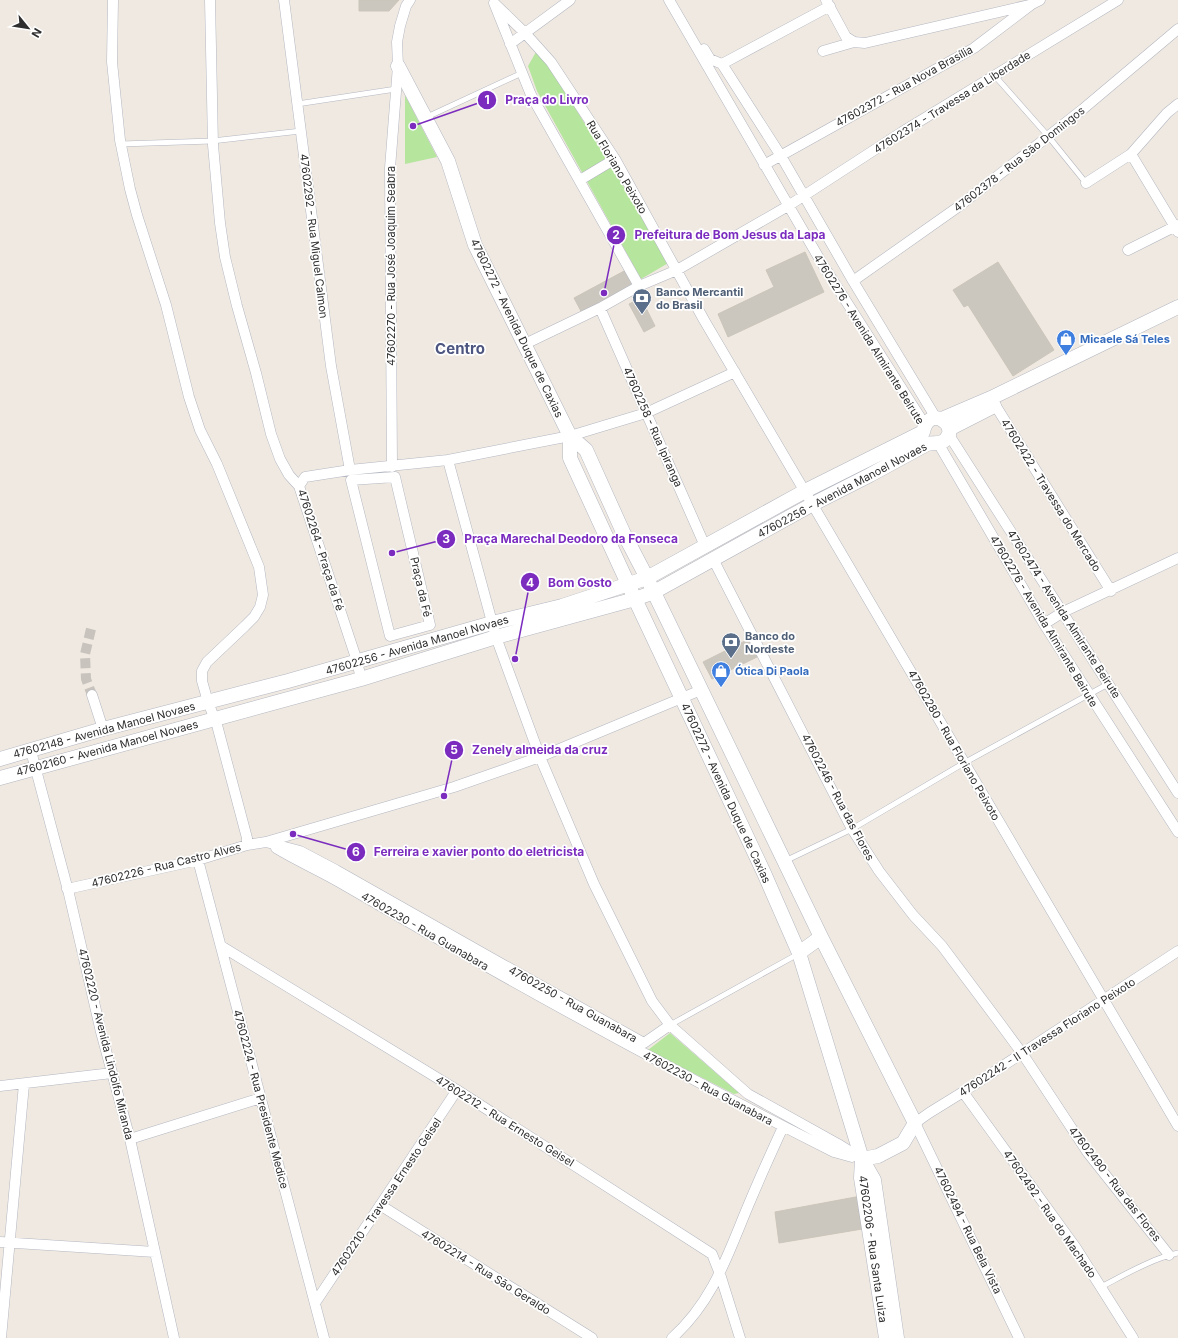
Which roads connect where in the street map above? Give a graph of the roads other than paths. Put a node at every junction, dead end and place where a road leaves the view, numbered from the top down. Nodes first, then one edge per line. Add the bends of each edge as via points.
1 (113, 0) edge
2 (210, 0) edge
3 (284, 0) edge
4 (410, 0) edge
5 (570, 0) edge
6 (669, 0) edge
7 (676, 0) edge
8 (1118, 0) edge
9 (493, 2) edge
10 (1036, 2) edge
11 (828, 3) edge
12 (559, 4) edge
13 (1178, 29) edge
14 (525, 33) junction
15 (854, 42) junction
16 (510, 44) junction
17 (823, 51) dead end
18 (707, 61) junction
19 (722, 64) junction
20 (398, 66) junction
21 (522, 73) junction
22 (995, 76) junction
23 (396, 88) junction
24 (297, 104) junction
25 (1178, 104) edge
26 (426, 118) junction
27 (301, 131) junction
28 (1048, 136) junction
29 (212, 143) junction
30 (121, 144) junction
31 (1132, 154) junction
32 (781, 156) junction
33 (615, 159) junction
34 (764, 165) junction
35 (580, 180) junction
36 (1086, 182) joint
37 (805, 196) junction
38 (788, 206) junction
39 (1177, 228) edge
40 (1128, 250) dead end
41 (677, 270) junction
42 (853, 281) junction
43 (639, 286) junction
44 (600, 308) junction
45 (1177, 312) edge
46 (525, 344) junction
47 (735, 372) junction
48 (993, 402) junction
49 (646, 413) junction
50 (937, 430) junction
51 (570, 436) junction
52 (448, 460) junction
53 (863, 463) junction
54 (392, 467) junction
55 (350, 470) junction
56 (870, 475) junction
57 (358, 480) joint
58 (299, 486) junction
59 (805, 491) junction
60 (813, 504) junction
61 (705, 546) junction
62 (1178, 558) edge
63 (713, 559) junction
64 (647, 578) junction
65 (628, 585) junction
66 (1111, 591) junction
67 (654, 592) junction
68 (635, 600) junction
69 (1063, 612) junction
70 (492, 623) junction
71 (1044, 624) junction
72 (496, 637) junction
73 (357, 661) junction
74 (361, 679) junction
75 (1108, 684) junction
76 (701, 690) junction
77 (92, 695) tunnel mouth
78 (1089, 695) junction
79 (681, 697) junction
80 (208, 702) junction
81 (213, 718) junction
82 (103, 729) junction
83 (31, 751) junction
84 (540, 757) junction
85 (0, 759) edge
86 (964, 763) junction
87 (35, 767) junction
88 (0, 778) edge
89 (1178, 793) edge
90 (852, 829) junction
91 (1178, 832) edge
92 (266, 842) junction
93 (247, 845) junction
94 (198, 860) junction
95 (784, 862) junction
96 (67, 889) junction
97 (822, 937) junction
98 (221, 946) junction
99 (1178, 951) edge
100 (799, 953) junction
101 (1178, 956) edge
102 (1104, 1002) junction
103 (670, 1025) junction
104 (641, 1047) junction
105 (1023, 1055) junction
106 (112, 1073) junction
107 (24, 1084) junction
108 (0, 1086) edge
109 (457, 1090) junction
110 (964, 1094) junction
111 (261, 1098) junction
112 (915, 1123) junction
113 (1178, 1126) edge
114 (783, 1127) junction
115 (130, 1139) junction
116 (862, 1159) junction
117 (380, 1205) junction
118 (5, 1242) edge
119 (155, 1252) junction
120 (1174, 1254) edge
121 (720, 1274) junction
122 (1101, 1287) junction
123 (315, 1303) junction
124 (1, 1338) edge
125 (174, 1338) edge
126 (324, 1338) edge
127 (592, 1338) edge
128 (672, 1338) edge
129 (740, 1338) edge
130 (886, 1338) edge
131 (897, 1338) edge
132 (1019, 1338) edge
133 (1133, 1338) edge

1 - 30 street via 112,62
2 - 29 street
3 - 24 street, 47602292 - Rua Miguel Calmon
4 - 20 street, 47602270 - Rua José Joaquim Seabra via 406,6 397,42
5 - 12 street
6 - 18 street, 47602276 - Avenida Almirante Beirute
7 - 18 street
8 - 22 street, 47602374 - Travessa da Liberdade
9 - 14 street, Rua Floriano Peixoto
9 - 16 street, Rua Floriano Peixoto
10 - 15 street via 865,43
10 - 32 street, 47602372 - Rua Nova Brasília via 974,48
11 - 15 street via 846,36
11 - 19 street
12 - 14 street
13 - 28 street, 47602378 - Rua São Domingos
14 - 16 street
14 - 33 street, Rua Floriano Peixoto via 551,62
15 - 17 street
16 - 21 street, Rua Floriano Peixoto
18 - 19 street
18 - 34 street, 47602276 - Avenida Almirante Beirute
19 - 32 street
20 - 23 street, 47602270 - Rua José Joaquim Seabra
20 - 26 street, 47602272 - Avenida Duque de Caxias
21 - 26 lane
21 - 35 street, Rua Floriano Peixoto via 531,95
22 - 28 lane
22 - 37 street, 47602374 - Travessa da Liberdade via 902,132
23 - 24 lane
23 - 54 street, 47602270 - Rua José Joaquim Seabra via 390,168
24 - 27 street, 47602292 - Rua Miguel Calmon
25 - 31 street via 1167,113
26 - 46 street, 47602272 - Avenida Duque de Caxias via 448,161 476,245
27 - 29 lane
27 - 55 street, 47602292 - Rua Miguel Calmon via 331,366
28 - 36 lane
28 - 42 street, 47602378 - Rua São Domingos via 958,207
29 - 30 lane
29 - 58 street via 225,257 237,306 271,434 280,459
30 - 80 street via 130,189 166,305 189,397 200,430 258,567 263,595 260,608 254,617 207,662 202,671
31 - 36 street
31 - 39 street
32 - 34 street, 47602372 - Rua Nova Brasília
32 - 37 street
33 - 35 street
33 - 41 street, Rua Floriano Peixoto
34 - 38 street, 47602276 - Avenida Almirante Beirute
35 - 43 street, Rua Floriano Peixoto
37 - 38 street, 47602374 - Travessa da Liberdade
37 - 42 street
38 - 41 street, 47602374 - Travessa da Liberdade
38 - 50 street, 47602276 - Avenida Almirante Beirute via 823,265
39 - 40 street
41 - 43 street, 47602374 - Travessa da Liberdade
41 - 47 street, Rua Floriano Peixoto
42 - 50 street
43 - 44 street, 47602374 - Travessa da Liberdade
44 - 46 street, 47602374 - Travessa da Liberdade
44 - 49 street, 47602258 - Rua Ipiranga
45 - 48 street
46 - 51 street, 47602272 - Avenida Duque de Caxias
47 - 49 street, 47602264 - Praça da Fé
47 - 59 street, Rua Floriano Peixoto
48 - 50 street
48 - 66 street, 47602422 - Travessa do Mercado
49 - 51 street, 47602264 - Praça da Fé
49 - 61 street, 47602258 - Rua Ipiranga
50 - 53 street, 47602256 - Avenida Manoel Novaes
50 - 56 street, 47602256 - Avenida Manoel Novaes
50 - 69 street, 47602474 - Avenida Almirante Beirute
50 - 71 street, 47602276 - Avenida Almirante Beirute
51 - 52 street, 47602264 - Praça da Fé
51 - 64 street, 47602272 - Avenida Duque de Caxias via 586,450
51 - 65 street, 47602272 - Avenida Duque de Caxias via 570,458
52 - 54 street, 47602264 - Praça da Fé
52 - 70 street
53 - 56 street
53 - 59 street, 47602256 - Avenida Manoel Novaes
54 - 55 street, 47602264 - Praça da Fé
55 - 58 street, 47602264 - Praça da Fé via 305,477
56 - 60 street, 47602256 - Avenida Manoel Novaes
57 - 57 street, Praça da Fé via 395,477 430,625 390,636 351,480
58 - 73 street, 47602264 - Praça da Fé
59 - 60 street, 47602280 - Rua Floriano Peixoto
59 - 61 street, 47602256 - Avenida Manoel Novaes
60 - 63 street, 47602256 - Avenida Manoel Novaes
60 - 86 street, 47602280 - Rua Floriano Peixoto
61 - 64 street, 47602256 - Avenida Manoel Novaes
62 - 66 street
63 - 67 street, 47602256 - Avenida Manoel Novaes
63 - 90 street, 47602246 - Rua das Flores
64 - 65 street, 47602256 - Avenida Manoel Novaes
64 - 67 street, 47602272 - Avenida Duque de Caxias
65 - 68 street, 47602272 - Avenida Duque de Caxias
65 - 70 street, 47602256 - Avenida Manoel Novaes via 562,606
66 - 69 street
67 - 68 street, 47602256 - Avenida Manoel Novaes
67 - 76 street, 47602272 - Avenida Duque de Caxias
68 - 72 street, 47602256 - Avenida Manoel Novaes
68 - 79 street, 47602272 - Avenida Duque de Caxias
69 - 71 street
69 - 75 street, 47602474 - Avenida Almirante Beirute
70 - 72 street
70 - 73 street, 47602256 - Avenida Manoel Novaes
71 - 78 street, 47602276 - Avenida Almirante Beirute
72 - 74 street, 47602256 - Avenida Manoel Novaes
72 - 84 street
73 - 74 street, 47602264 - Praça da Fé
73 - 80 street, 47602256 - Avenida Manoel Novaes
74 - 81 street, 47602256 - Avenida Manoel Novaes
75 - 78 lane
75 - 89 street, 47602474 - Avenida Almirante Beirute
76 - 79 street, 47602226 - Rua Castro Alves
76 - 95 street, 47602272 - Avenida Duque de Caxias
77 - 82 street
78 - 86 lane
78 - 91 street, 47602276 - Avenida Almirante Beirute
79 - 84 street, 47602226 - Rua Castro Alves
79 - 100 street, 47602272 - Avenida Duque de Caxias
80 - 81 street
80 - 82 street, 47602148 - Avenida Manoel Novaes
81 - 87 street, 47602160 - Avenida Manoel Novaes
81 - 93 street via 213,726
82 - 83 street, 47602148 - Avenida Manoel Novaes
83 - 85 street, 47602148 - Avenida Manoel Novaes
83 - 87 street, 47602220 - Avenida Lindolfo Miranda
84 - 92 street, 47602226 - Rua Castro Alves via 454,787
84 - 103 street via 594,884 652,1001
86 - 90 lane
86 - 102 street, 47602280 - Rua Floriano Peixoto
87 - 88 street, 47602160 - Avenida Manoel Novaes
87 - 96 street, 47602220 - Avenida Lindolfo Miranda
90 - 95 lane
90 - 105 street, 47602246 - Rua das Flores via 879,871 913,915 942,946
92 - 93 street, 47602226 - Rua Castro Alves
92 - 104 street, 47602230 - Rua Guanabara via 329,875 480,963
93 - 94 street, 47602226 - Rua Castro Alves
94 - 96 street, 47602226 - Rua Castro Alves
94 - 98 street, 47602224 - Rua Presidente Medice
95 - 97 street, 47602272 - Avenida Duque de Caxias
96 - 106 street, 47602220 - Avenida Lindolfo Miranda
97 - 100 street
97 - 112 street, 47602272 - Avenida Duque de Caxias
98 - 109 street, 47602212 - Rua Ernesto Geisel
98 - 111 street, 47602224 - Rua Presidente Medice
99 - 102 street, 47602242 - II Travessa Floriano Peixoto
100 - 103 lane
100 - 116 street, 47602272 - Avenida Duque de Caxias
101 - 102 street
102 - 105 street, 47602242 - II Travessa Floriano Peixoto
102 - 113 street, 47602280 - Rua Floriano Peixoto
103 - 104 street, 47602250 - Rua Guanabara
103 - 116 street via 748,1094
104 - 114 street, 47602230 - Rua Guanabara
105 - 110 street, 47602242 - II Travessa Floriano Peixoto
105 - 120 street, 47602490 - Rua das Flores via 1088,1153
106 - 107 street
106 - 115 street, 47602220 - Avenida Lindolfo Miranda
107 - 108 street
107 - 118 street
109 - 117 street, 47602210 - Travessa Ernesto Geisel
109 - 121 street, 47602212 - Rua Ernesto Geisel via 712,1254
110 - 112 street, 47602242 - II Travessa Floriano Peixoto
110 - 122 street, 47602492 - Rua do Machado via 1076,1248
111 - 115 street
111 - 123 street, 47602224 - Rua Presidente Medice
112 - 116 street via 903,1143 878,1156
112 - 132 street, 47602494 - Rua Bela Vista
114 - 116 street, 47602230 - Rua Guanabara via 834,1152
114 - 121 street
115 - 119 street, 47602220 - Avenida Lindolfo Miranda
116 - 130 street, 47602206 - Rua Santa Luiza via 862,1178
116 - 131 street via 874,1180
117 - 123 street, 47602210 - Travessa Ernesto Geisel
117 - 127 street, 47602214 - Rua São Geraldo
118 - 119 street
118 - 124 street
119 - 125 street, 47602220 - Avenida Lindolfo Miranda
120 - 122 lane via 1134,1269
121 - 128 street via 699,1308
121 - 129 street, 47602212 - Rua Ernesto Geisel
122 - 133 street, 47602492 - Rua do Machado
123 - 126 street, 47602224 - Rua Presidente Medice

